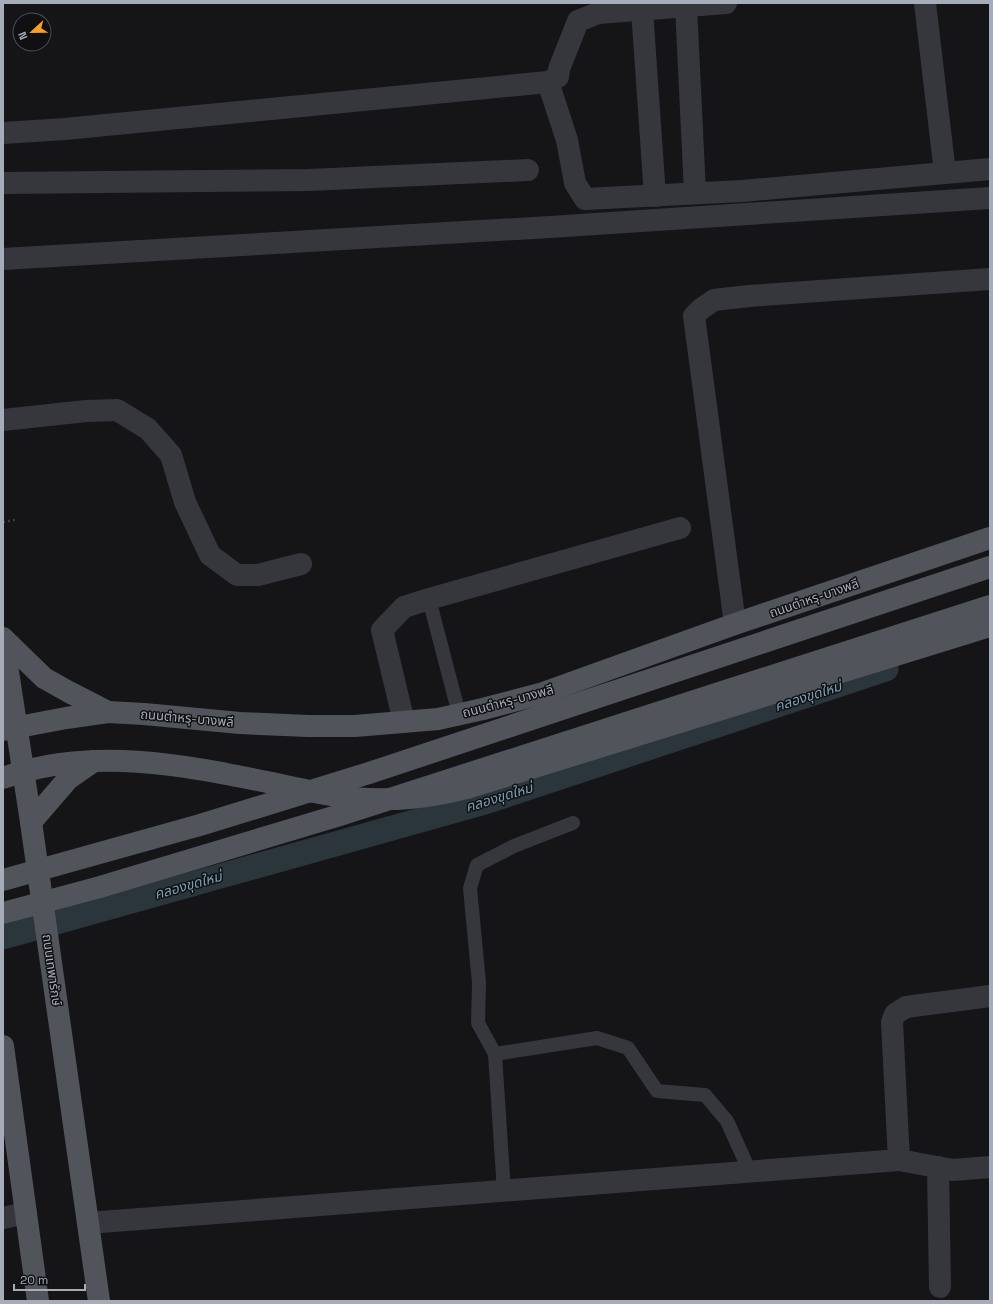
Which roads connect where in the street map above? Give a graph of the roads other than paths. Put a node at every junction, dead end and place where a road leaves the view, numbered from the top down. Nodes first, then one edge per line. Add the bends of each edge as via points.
1 (726, 3) edge
2 (925, 3) edge
3 (686, 6) junction
4 (642, 10) junction
5 (548, 82) junction
6 (3, 133) edge
7 (990, 169) edge
8 (528, 170) dead end
9 (945, 173) junction
10 (3, 183) edge
11 (695, 193) junction
12 (655, 196) junction
13 (990, 198) edge
14 (3, 259) edge
15 (990, 279) edge
16 (3, 420) edge
17 (680, 528) dead end
18 (990, 538) edge
19 (301, 564) dead end
20 (990, 567) edge
21 (429, 599) junction
22 (990, 606) edge
23 (735, 624) junction
24 (990, 626) edge
25 (3, 638) edge
26 (108, 712) junction
27 (459, 714) junction
28 (404, 722) junction
29 (10, 728) edge
30 (94, 762) junction
31 (23, 771) junction
32 (3, 778) edge
33 (31, 822) junction
34 (573, 823) dead end
35 (3, 880) edge
36 (3, 913) edge
37 (990, 996) edge
38 (3, 1046) edge
39 (495, 1054) junction
40 (899, 1160) junction
41 (938, 1167) junction
42 (990, 1167) edge
43 (750, 1172) junction
44 (504, 1192) junction
45 (26, 1213) junction
46 (3, 1218) edge
47 (88, 1223) junction
48 (940, 1286) dead end
49 (38, 1301) edge
50 (99, 1301) edge

1 - 3 street
2 - 9 street
3 - 4 street
3 - 11 street
4 - 5 street via 598,13 578,22 558,77
4 - 12 street
5 - 6 street
5 - 12 street via 567,140 575,183 585,198
7 - 9 street
8 - 10 street via 309,180
9 - 11 street
11 - 12 street
13 - 14 street via 542,228
15 - 23 street via 721,299 714,300 694,316
16 - 19 street via 117,410 148,429 171,455 185,502 210,555 237,575 258,575
17 - 21 street
18 - 23 main road, ถนนตำหรุ-บางพลี
20 - 35 main road, bridge via 369,773 200,825
21 - 27 lane
21 - 28 street via 404,607 382,630
22 - 36 main road, bridge via 325,820
23 - 27 main road, ถนนตำหรุ-บางพลี via 540,694
24 - 30 main road, bridge via 470,787 412,798 388,800 320,793 216,771 145,761
25 - 26 main road via 44,678
25 - 29 main road, ถนนเทพารักษ์
26 - 28 main road, ถนนตำหรุ-บางพลี via 308,726
26 - 29 main road, ถนนตำหรุ-บางพลี
27 - 28 main road, ถนนตำหรุ-บางพลี
29 - 31 main road, ถนนเทพารักษ์
30 - 31 main road via 64,763
30 - 33 main road via 68,779
31 - 32 main road
31 - 33 main road, ถนนเทพารักษ์
33 - 47 main road, ถนนเทพารักษ์, bridge
34 - 39 lane via 514,846 477,864 470,888 479,983 478,1023
37 - 40 street via 906,1007 894,1014 892,1022
38 - 45 main road
39 - 43 lane via 597,1038 628,1048 657,1091 705,1095 727,1121
39 - 44 lane
40 - 41 street
40 - 43 street
41 - 42 street via 952,1170
41 - 48 street
43 - 44 street
44 - 47 street
45 - 46 street
45 - 49 main road
47 - 50 main road, ถนนเทพารักษ์

